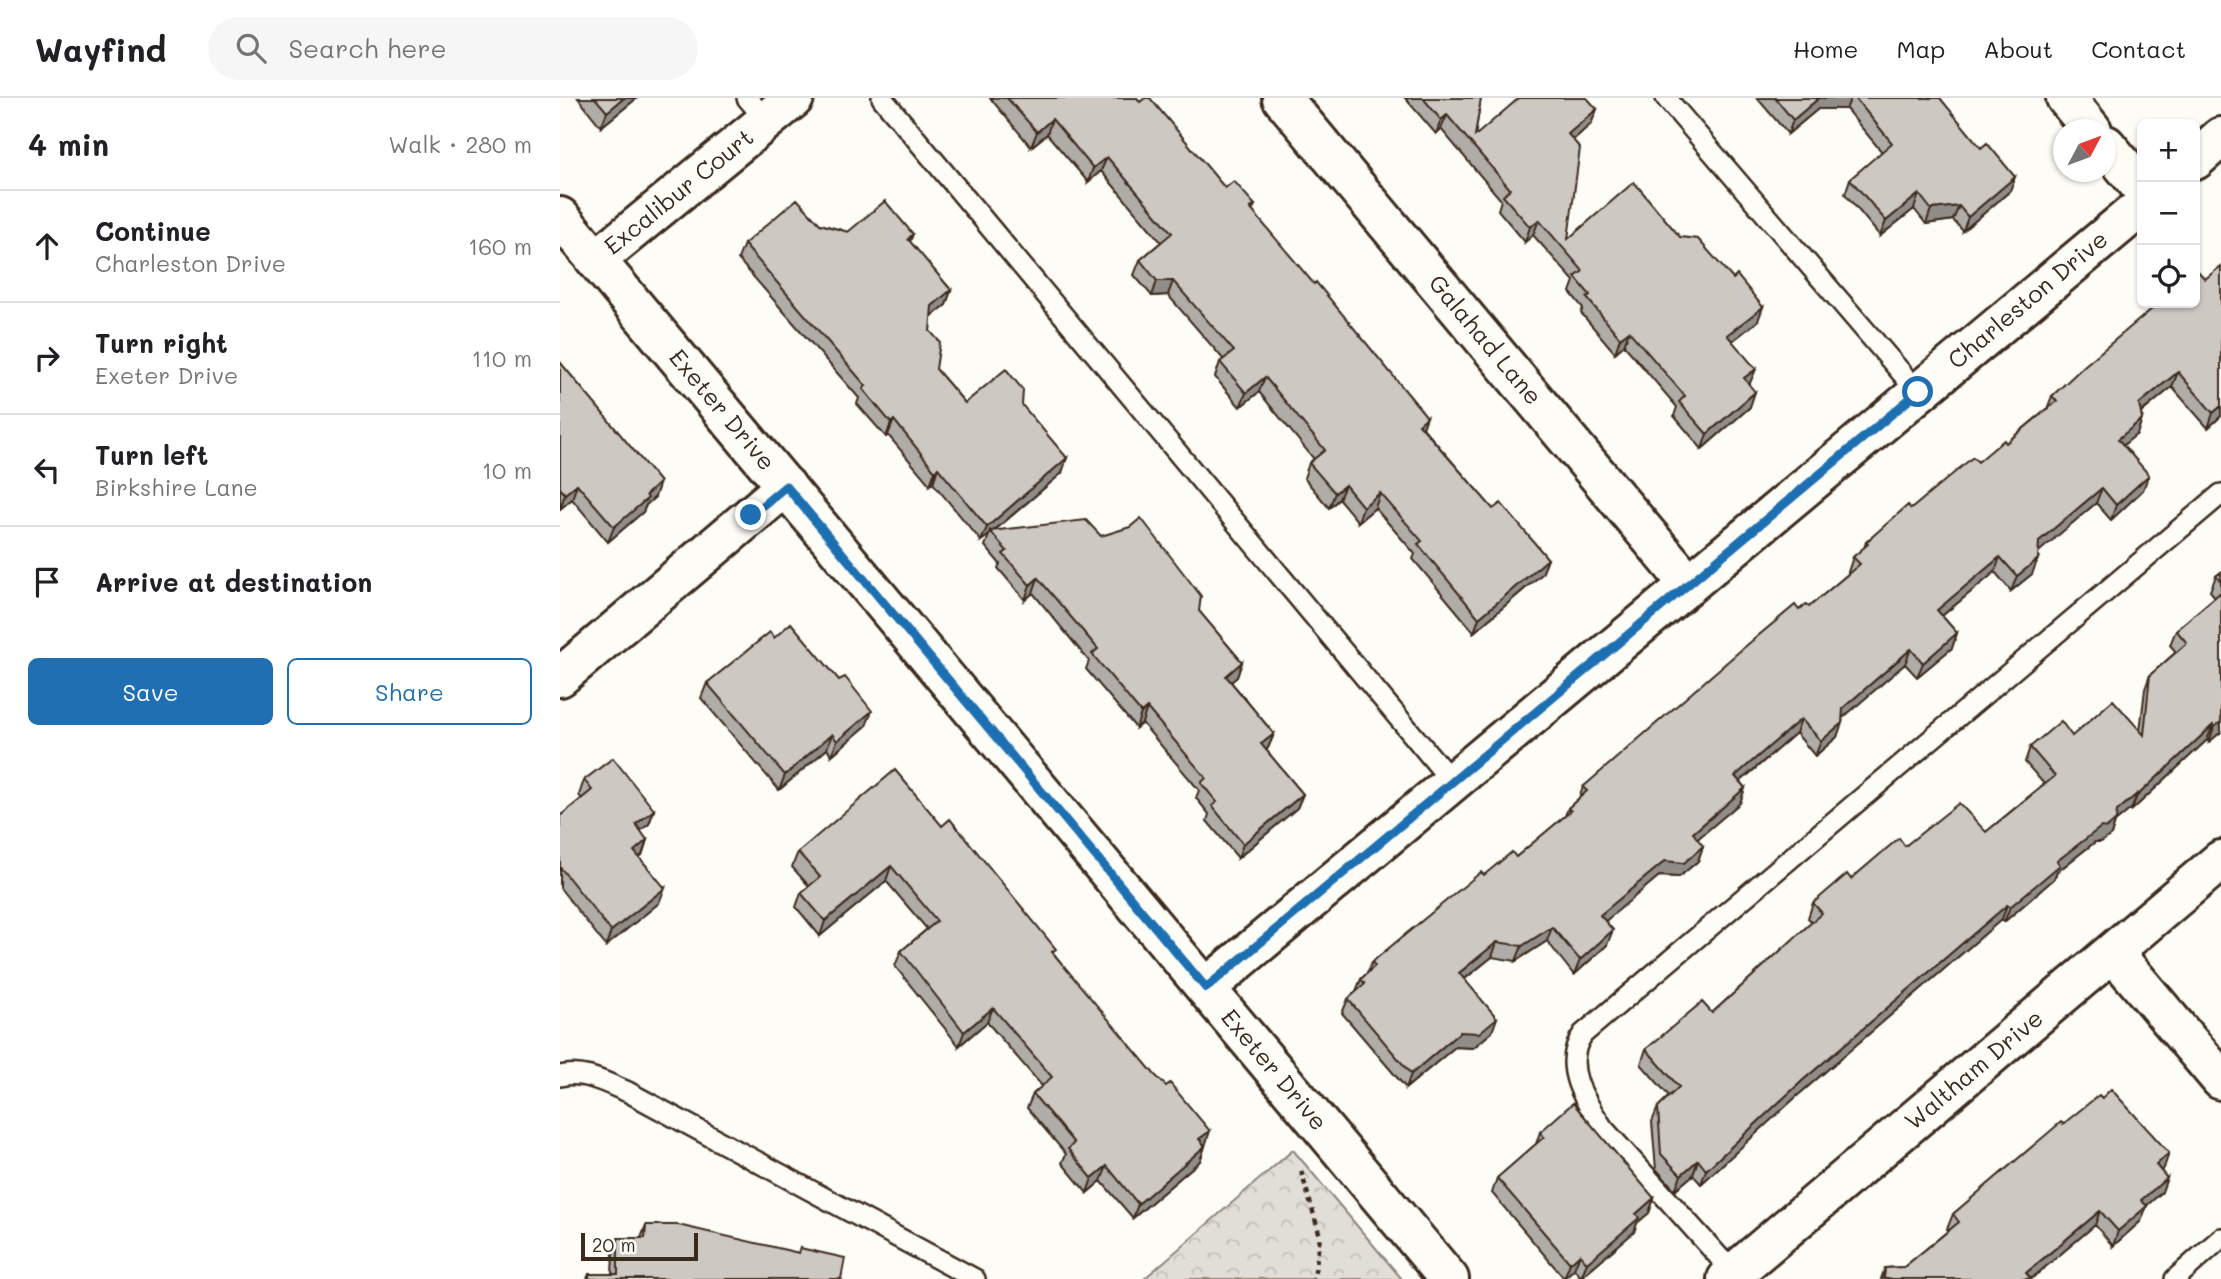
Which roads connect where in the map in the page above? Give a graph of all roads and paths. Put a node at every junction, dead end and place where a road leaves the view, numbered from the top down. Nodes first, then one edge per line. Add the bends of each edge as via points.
1 (882, 98) edge
2 (1282, 98) edge
3 (1666, 98) edge
4 (2066, 98) edge
5 (769, 106) edge
6 (2083, 119) edge
7 (2221, 137) edge
8 (2200, 156) edge
9 (2116, 158) edge
10 (2137, 182) edge
11 (2137, 210) edge
12 (560, 217) edge
13 (596, 260) junction
14 (1918, 392) junction
15 (786, 486) junction
16 (2221, 494) edge
17 (1688, 583) junction
18 (562, 673) edge
19 (1452, 782) junction
20 (2221, 860) edge
21 (2113, 952) junction
22 (1206, 988) junction
23 (560, 1076) edge
24 (2221, 1080) edge
25 (1301, 1171) dead end
26 (2221, 1238) edge
27 (1733, 1277) edge
28 (975, 1279) edge
29 (1314, 1279) edge
30 (1449, 1279) edge
31 (2175, 1279) edge

1 - 19 lane
2 - 17 street, Galahad Lane
3 - 14 lane
4 - 6 street
5 - 13 street, Excalibur Court
7 - 8 street
9 - 10 street
11 - 14 street, Charleston Drive
12 - 13 street, Exeter Drive
13 - 15 street, Exeter Drive
14 - 17 street, Charleston Drive
15 - 18 street
15 - 22 street, Exeter Drive
16 - 27 lane via 1574,1046 1573,1068 1585,1102
17 - 19 street, Charleston Drive
19 - 22 street, Charleston Drive
20 - 21 street, Waltham Drive
21 - 24 street
21 - 27 street, Waltham Drive
22 - 30 street, Exeter Drive
23 - 28 lane via 572,1073 596,1078 628,1092
25 - 29 path via 1320,1236
26 - 31 lane

